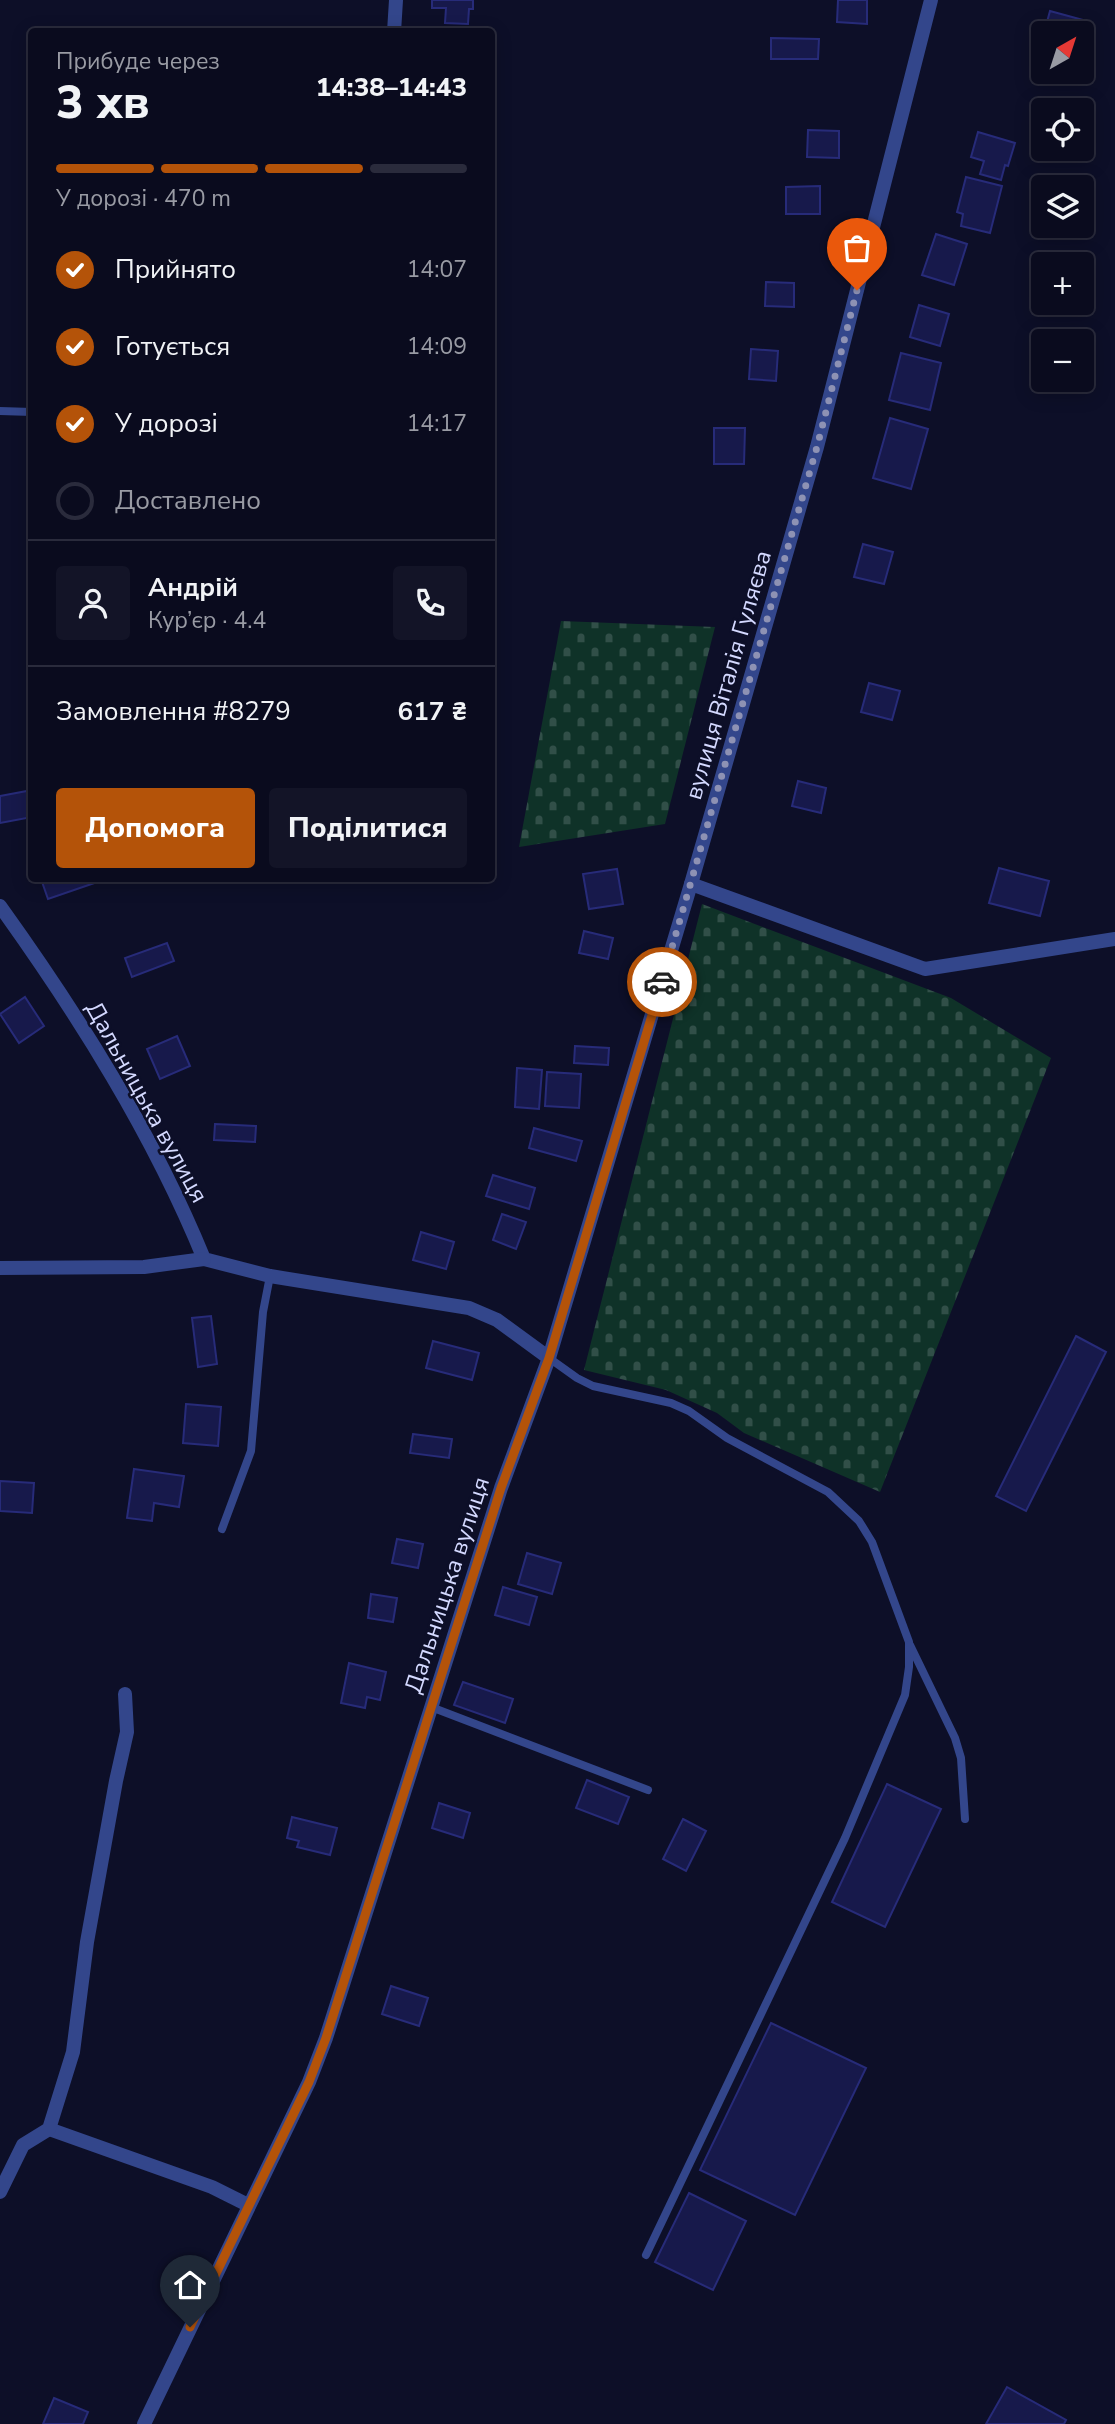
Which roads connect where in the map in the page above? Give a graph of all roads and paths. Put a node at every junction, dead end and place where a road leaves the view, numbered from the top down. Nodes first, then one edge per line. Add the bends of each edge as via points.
1 (396, 0) edge
2 (931, 0) edge
3 (394, 28) edge
4 (0, 411) edge
5 (28, 412) edge
6 (691, 884) junction
7 (0, 906) edge
8 (1115, 939) edge
9 (204, 1259) junction
10 (0, 1268) edge
11 (270, 1276) junction
12 (549, 1358) junction
13 (222, 1529) dead end
14 (909, 1643) junction
15 (125, 1694) dead end
16 (431, 1707) junction
17 (648, 1790) dead end
18 (965, 1819) dead end
19 (49, 2129) junction
20 (0, 2192) edge
21 (248, 2205) junction
22 (646, 2255) dead end
23 (144, 2424) edge

1 - 3 street
2 - 6 street, вулиця Віталія Гуляєва via 817,447
4 - 5 lane
6 - 8 street via 926,969
6 - 12 street, вулиця Віталія Гуляєва
7 - 9 street, Дальницька вулиця via 89,1040 151,1146
9 - 10 street via 144,1267
9 - 11 street
11 - 12 street via 468,1308 497,1320
11 - 13 lane via 250,1451
12 - 14 lane via 593,1386 689,1411 727,1438 828,1492 859,1521 872,1542
12 - 16 street, Дальницька вулиця via 501,1488
14 - 18 lane via 955,1738 961,1758
14 - 22 lane via 905,1695 845,1838
15 - 19 street via 127,1732 89,1928 73,2052
16 - 17 lane
16 - 21 street, Дальницька вулиця via 326,2038
19 - 20 street via 23,2145
19 - 21 street via 212,2187
21 - 23 street, Дальницька вулиця

